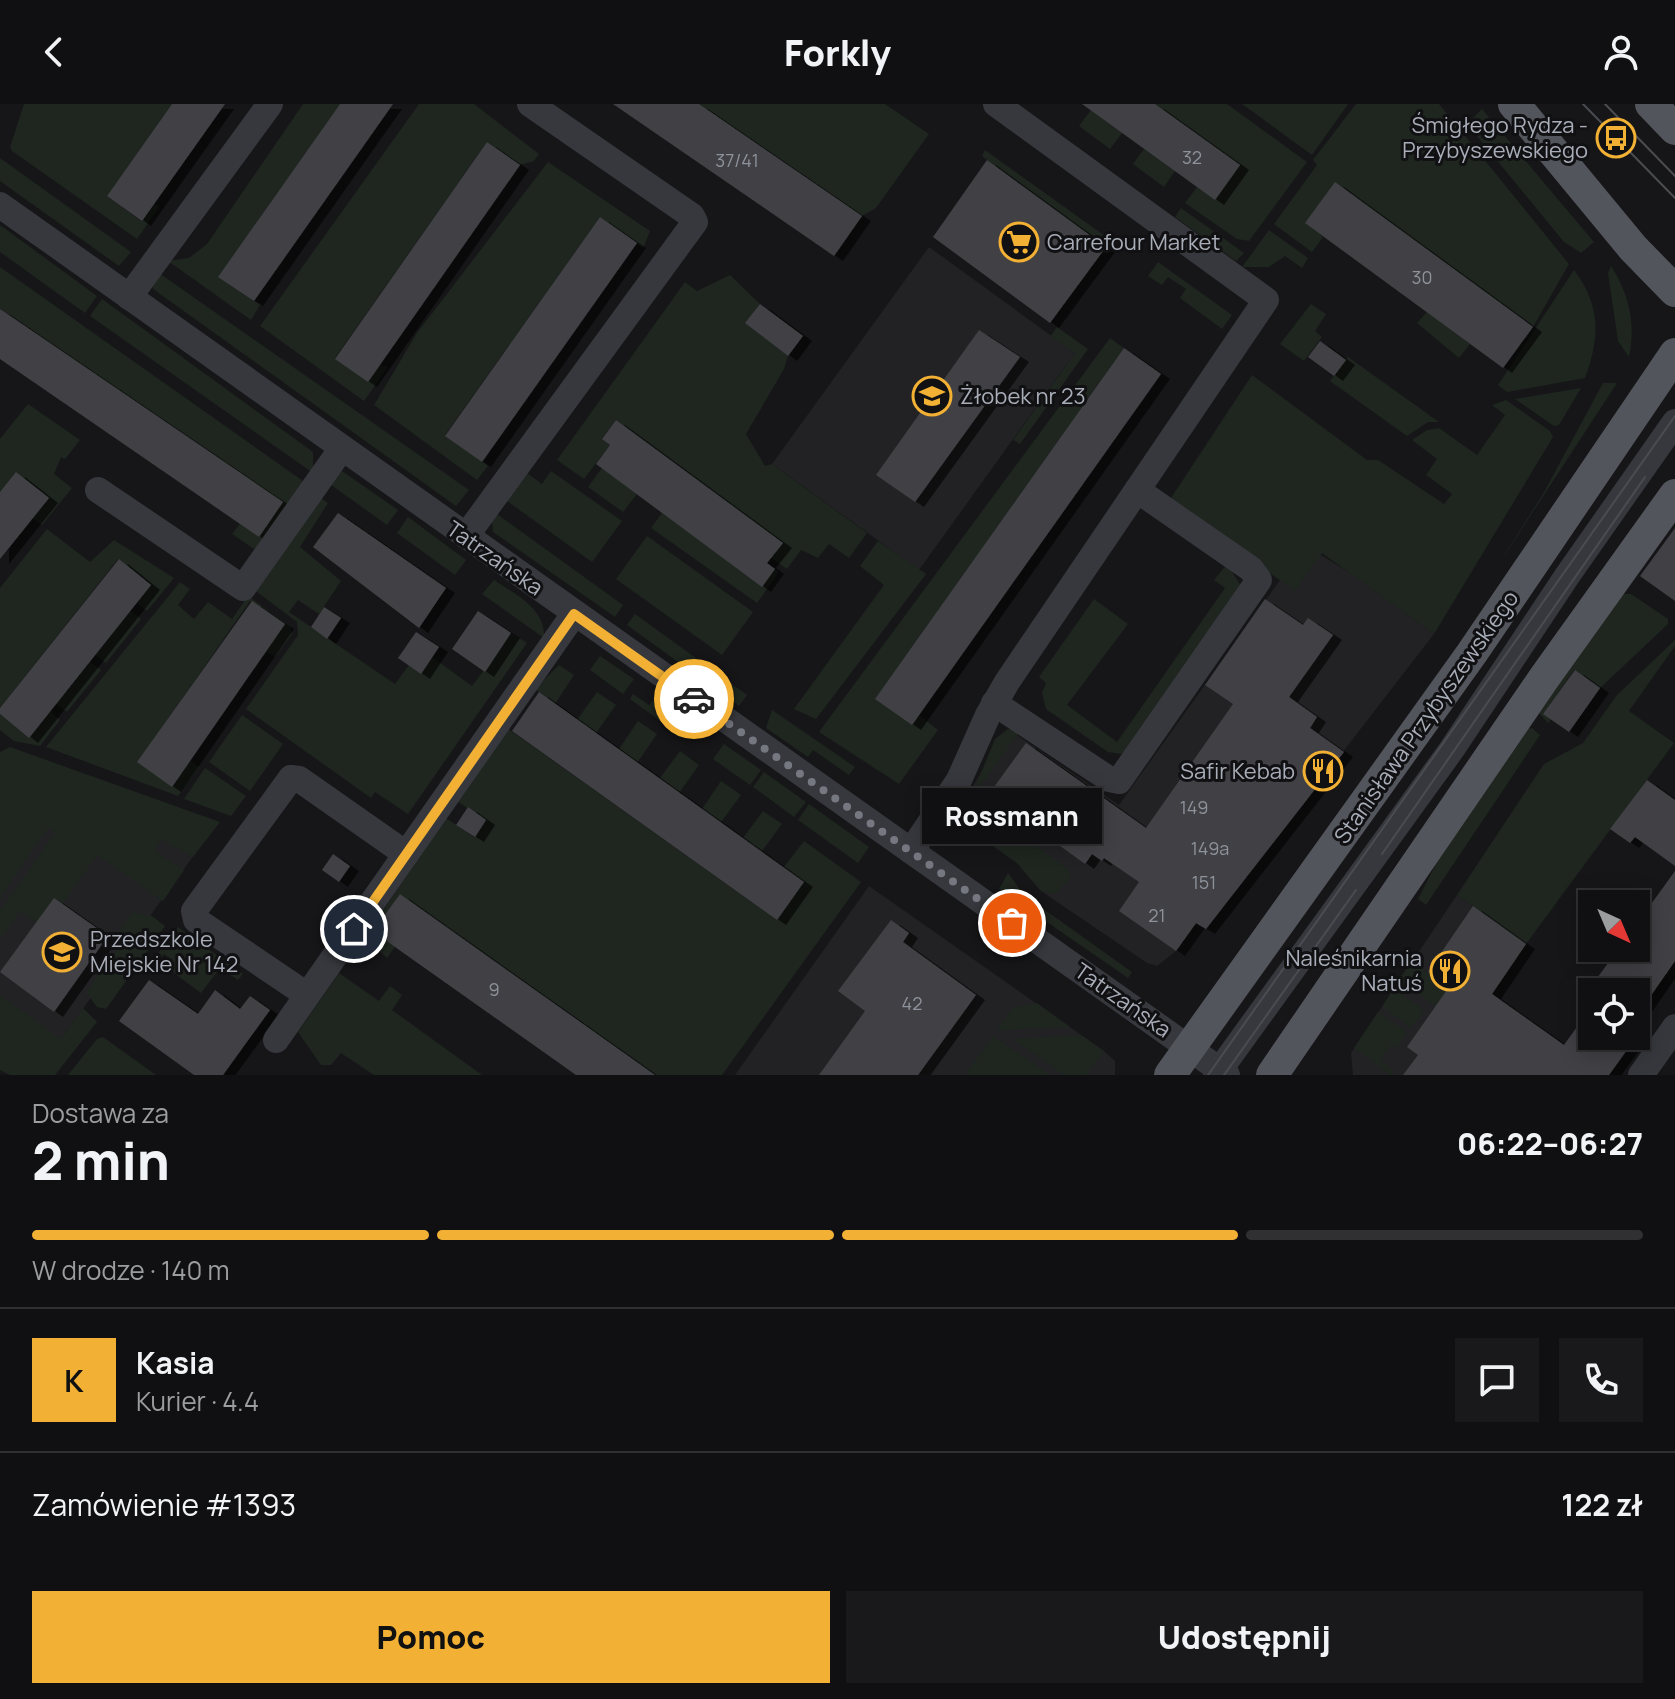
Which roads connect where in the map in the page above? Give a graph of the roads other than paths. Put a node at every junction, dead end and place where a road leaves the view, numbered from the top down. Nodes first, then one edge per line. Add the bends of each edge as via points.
1 (270, 104) edge
2 (530, 104) edge
3 (996, 104) edge
4 (1514, 104) edge
5 (1651, 104) edge
6 (1675, 129) edge
7 (0, 205) edge
8 (1675, 291) edge
9 (129, 297) junction
10 (1675, 354) edge
11 (1675, 422) edge
12 (342, 448) junction
13 (98, 490) dead end
14 (1137, 490) junction
15 (1675, 495) edge
16 (466, 536) junction
17 (574, 614) junction
18 (994, 703) junction
19 (911, 851) junction
20 (406, 854) junction
21 (307, 995) junction
22 (1675, 1027) edge
23 (276, 1040) dead end
24 (1190, 1048) junction
25 (1221, 1073) edge
26 (1170, 1075) edge
27 (1272, 1075) edge
28 (1641, 1075) edge

1 - 9 street
2 - 16 street via 695,222
3 - 14 street via 1266,300
4 - 8 main road
5 - 6 main road
7 - 9 street, Tatrzańska
9 - 12 street, Tatrzańska
10 - 24 main road, Stanisława Przybyszewskiego via 1472,653
11 - 25 street via 1452,749
12 - 13 street via 243,588
12 - 16 street, Tatrzańska
14 - 18 street
14 - 18 street via 1251,569 1259,580 1119,781
15 - 27 main road
16 - 17 street, Tatrzańska
17 - 19 street, Tatrzańska
17 - 20 street
18 - 19 street via 959,780
19 - 24 street, Tatrzańska
20 - 21 street
20 - 21 street via 291,778 194,911 196,920
21 - 23 street
22 - 28 street
24 - 25 street, Tatrzańska
24 - 26 main road, Stanisława Przybyszewskiego

